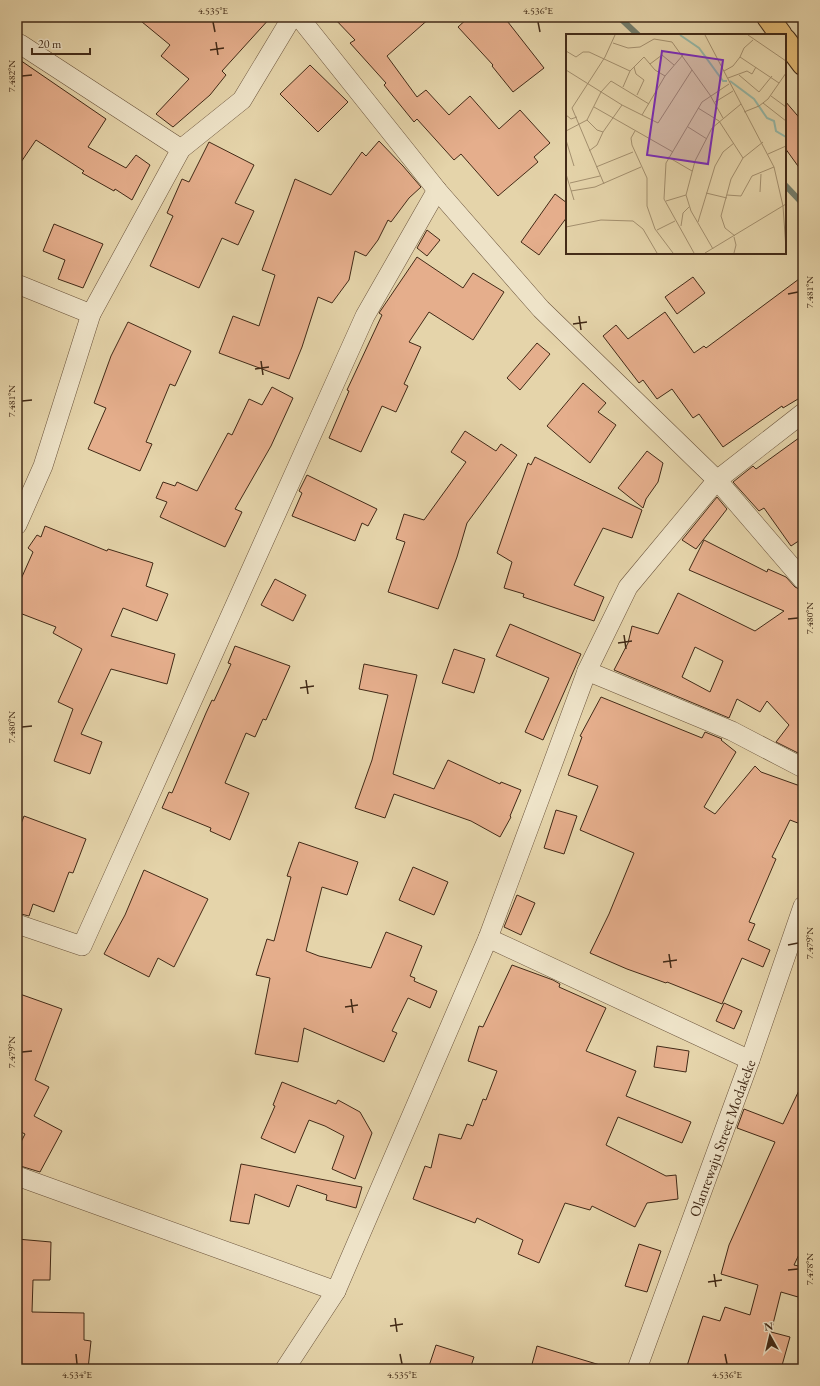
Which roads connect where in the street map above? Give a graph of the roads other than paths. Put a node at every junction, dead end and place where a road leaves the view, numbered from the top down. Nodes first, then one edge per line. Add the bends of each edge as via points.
1 (292, 17) edge
2 (298, 17) edge
3 (768, 17) edge
4 (780, 34) edge
5 (786, 41) edge
6 (17, 43) edge
7 (803, 64) edge
8 (181, 149) junction
9 (437, 190) junction
10 (17, 284) edge
11 (91, 314) junction
12 (803, 413) edge
13 (717, 480) junction
14 (17, 525) edge
15 (801, 571) edge
16 (587, 671) junction
17 (803, 768) edge
18 (803, 906) edge
19 (17, 924) edge
20 (488, 938) junction
21 (750, 1060) junction
22 (17, 1176) edge
23 (336, 1292) junction
24 (285, 1369) edge
25 (637, 1369) edge

1 - 8 street via 242,100
2 - 9 street
3 - 4 main road
5 - 7 main road
6 - 8 street
8 - 11 street
9 - 13 street via 541,309
9 - 19 street via 365,316 82,946
10 - 11 street
11 - 14 street via 43,466
12 - 13 street
13 - 15 street
13 - 16 street via 628,587
16 - 17 street via 732,731
16 - 20 street
18 - 21 street, Olanrewaju Street Modakeke
20 - 21 street
20 - 23 street
21 - 25 street, Olanrewaju Street Modakeke
22 - 23 street
23 - 24 street

